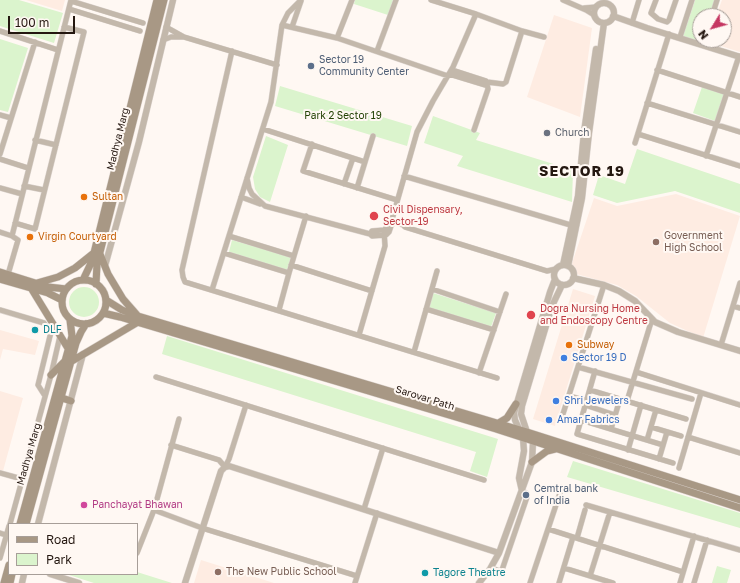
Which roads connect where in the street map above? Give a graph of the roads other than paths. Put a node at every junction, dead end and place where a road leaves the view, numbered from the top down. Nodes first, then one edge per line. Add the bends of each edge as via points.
1 (157, 0) edge
2 (164, 0) edge
3 (173, 0) edge
4 (352, 0) edge
5 (396, 0) edge
6 (431, 0) edge
7 (563, 0) edge
8 (639, 0) edge
9 (656, 0) edge
10 (676, 0) edge
11 (692, 0) edge
12 (71, 1) edge
13 (603, 3) edge
14 (583, 8) junction
15 (69, 9) junction
16 (476, 14) junction
17 (594, 15) junction
18 (613, 16) junction
19 (603, 22) junction
20 (143, 23) dead end
21 (632, 23) junction
22 (282, 25) junction
23 (64, 27) junction
24 (166, 27) junction
25 (292, 27) junction
26 (140, 31) dead end
27 (522, 31) junction
28 (0, 32) edge
29 (669, 34) junction
30 (184, 37) junction
31 (544, 37) dead end
32 (680, 37) junction
33 (337, 38) junction
34 (163, 40) junction
35 (692, 40) edge
36 (35, 42) junction
37 (719, 48) edge
38 (58, 50) junction
39 (232, 51) junction
40 (378, 51) junction
41 (739, 56) edge
42 (276, 65) junction
43 (657, 70) junction
44 (450, 73) junction
45 (487, 83) junction
46 (727, 92) junction
47 (740, 97) edge
48 (647, 103) junction
49 (0, 115) edge
50 (11, 118) junction
51 (717, 125) junction
52 (263, 129) junction
53 (474, 130) dead end
54 (740, 132) edge
55 (638, 134) junction
56 (373, 136) dead end
57 (36, 140) junction
58 (635, 143) dead end
59 (312, 144) junction
60 (56, 145) junction
61 (0, 154) edge
62 (706, 156) junction
63 (353, 158) junction
64 (0, 159) edge
65 (365, 162) junction
66 (740, 166) edge
67 (28, 168) junction
68 (404, 176) junction
69 (247, 178) junction
70 (344, 184) junction
71 (24, 186) junction
72 (0, 188) edge
73 (357, 188) junction
74 (44, 190) junction
75 (22, 194) junction
76 (241, 197) junction
77 (397, 200) junction
78 (265, 206) junction
79 (306, 216) junction
80 (15, 223) junction
81 (392, 223) junction
82 (574, 226) junction
83 (0, 232) edge
84 (385, 232) junction
85 (12, 236) junction
86 (229, 236) junction
87 (97, 253) junction
88 (224, 253) junction
89 (294, 256) junction
90 (291, 265) junction
91 (105, 266) junction
92 (565, 266) junction
93 (540, 268) junction
94 (556, 269) junction
95 (437, 271) dead end
96 (0, 272) edge
97 (9, 272) dead end
98 (289, 273) junction
99 (555, 278) junction
100 (574, 278) junction
101 (0, 279) edge
102 (83, 280) junction
103 (740, 283) edge
104 (96, 284) junction
105 (562, 285) junction
106 (604, 285) junction
107 (34, 286) junction
108 (66, 289) junction
109 (432, 289) junction
110 (212, 290) junction
111 (372, 291) junction
112 (739, 291) edge
113 (506, 294) dead end
114 (62, 300) junction
115 (106, 300) junction
116 (550, 305) junction
117 (733, 306) junction
118 (740, 308) edge
119 (426, 309) junction
120 (0, 310) edge
121 (279, 310) junction
122 (500, 312) junction
123 (103, 313) junction
124 (138, 319) junction
125 (652, 319) junction
126 (70, 320) junction
127 (86, 324) junction
128 (494, 330) junction
129 (359, 335) junction
130 (60, 336) junction
131 (721, 345) junction
132 (69, 350) junction
133 (740, 351) edge
134 (414, 352) junction
135 (84, 354) junction
136 (69, 361) junction
137 (578, 367) junction
138 (595, 371) junction
139 (636, 372) junction
140 (479, 373) junction
141 (51, 375) junction
142 (156, 377) dead end
143 (497, 378) dead end
144 (633, 382) junction
145 (525, 386) junction
146 (590, 390) junction
147 (701, 393) junction
148 (45, 396) junction
149 (569, 396) junction
150 (62, 398) junction
151 (620, 399) junction
152 (692, 399) dead end
153 (71, 401) junction
154 (627, 401) junction
155 (586, 403) junction
156 (516, 404) junction
157 (246, 405) junction
158 (740, 405) edge
159 (641, 406) junction
160 (656, 410) junction
161 (616, 415) junction
162 (562, 417) dead end
163 (179, 419) dead end
164 (686, 419) dead end
165 (581, 420) junction
166 (497, 424) junction
167 (651, 427) junction
168 (611, 429) junction
169 (519, 430) junction
170 (667, 432) junction
171 (525, 435) junction
172 (632, 435) junction
173 (681, 436) dead end
174 (688, 437) junction
175 (647, 440) junction
176 (533, 442) junction
177 (171, 445) junction
178 (664, 445) junction
179 (383, 448) junction
180 (556, 449) junction
181 (628, 450) junction
182 (740, 453) edge
183 (659, 459) junction
184 (532, 462) junction
185 (673, 463) dead end
186 (225, 467) junction
187 (679, 468) dead end
188 (0, 473) edge
189 (22, 479) junction
190 (484, 480) dead end
191 (562, 487) dead end
192 (522, 491) junction
193 (740, 500) edge
194 (740, 508) edge
195 (364, 509) junction
196 (154, 510) junction
197 (610, 512) junction
198 (377, 513) junction
199 (10, 523) edge
200 (20, 523) edge
201 (26, 523) edge
202 (38, 523) edge
203 (8, 528) edge
204 (202, 528) junction
205 (548, 529) junction
206 (0, 533) edge
207 (6, 535) junction
208 (694, 536) junction
209 (575, 538) junction
210 (707, 540) junction
211 (600, 546) junction
212 (138, 550) edge
213 (740, 550) edge
214 (499, 553) junction
215 (0, 558) edge
216 (491, 568) junction
217 (564, 568) junction
218 (8, 569) edge
219 (683, 572) junction
220 (53, 575) edge
221 (357, 576) junction
222 (590, 576) junction
223 (480, 582) edge
224 (4, 583) edge
225 (79, 583) edge
226 (185, 583) edge
227 (355, 583) edge
228 (530, 583) edge
229 (559, 583) edge
230 (613, 583) edge
231 (680, 583) edge
232 (694, 583) edge

1 - 87 main road, Madhya Marg
2 - 87 main road, Madhya Marg
3 - 24 street
4 - 33 street
5 - 40 street
6 - 16 street
7 - 14 street
8 - 21 street
9 - 10 street via 651,13 667,22
11 - 32 street
12 - 15 street
12 - 20 street
13 - 14 street
13 - 17 street
13 - 18 street via 612,8
14 - 17 street
15 - 23 street
15 - 26 street
16 - 27 street
16 - 44 street
17 - 19 street via 598,21
18 - 19 street via 609,21
18 - 21 street
19 - 82 street via 584,132
21 - 29 street
22 - 25 street
22 - 25 street via 288,13 301,0
22 - 42 street
23 - 38 street
23 - 60 street via 84,32
24 - 30 street
24 - 34 street
25 - 33 street
27 - 31 street
27 - 45 street via 506,82
28 - 36 street
29 - 32 street
29 - 43 street
30 - 34 street
30 - 39 street
32 - 35 street
33 - 40 street
34 - 91 street via 139,142
36 - 38 street
36 - 50 street
37 - 41 street
38 - 57 street
39 - 42 street
39 - 110 street via 182,270 185,282
40 - 44 street
41 - 46 street
42 - 52 street via 271,102
43 - 46 street
43 - 48 street
44 - 45 street via 485,85
44 - 68 street via 417,132
45 - 53 street via 488,89
46 - 47 street
46 - 51 street
48 - 51 street
48 - 55 street
49 - 50 street
50 - 61 street
51 - 54 street
51 - 62 street
52 - 59 street
52 - 69 street
55 - 58 street
55 - 62 street
56 - 65 street
57 - 60 street
57 - 67 street
59 - 63 street
59 - 70 street via 303,172
60 - 74 street
62 - 66 street
63 - 65 street
63 - 70 street
64 - 67 street
65 - 73 street
67 - 71 street
68 - 77 street
68 - 82 street
69 - 76 street
69 - 78 street via 252,194
70 - 73 street
71 - 74 street
71 - 75 street
72 - 75 street
73 - 77 street
74 - 80 street via 35,229
75 - 80 street
76 - 78 street
76 - 86 street
77 - 81 street
78 - 79 street
79 - 84 street via 372,236
79 - 89 street
80 - 85 street
81 - 84 street via 389,232
81 - 93 street via 403,229 405,227
82 - 92 street
83 - 85 street
84 - 111 street via 385,246
85 - 97 street via 18,240
86 - 88 street
86 - 89 street
87 - 91 main road
87 - 102 main road, Madhya Marg
87 - 104 main road, Madhya Marg
87 - 107 main road via 58,277
88 - 98 street
88 - 110 street
89 - 90 street
90 - 98 street
90 - 111 street
91 - 124 main road via 123,299
92 - 94 street
92 - 100 street via 573,271
93 - 94 street via 547,271
93 - 99 street
94 - 99 street
95 - 109 street
96 - 107 main road
98 - 121 street
99 - 105 street
99 - 116 street
100 - 105 street via 569,284
100 - 106 street
101 - 107 main road
102 - 104 main road
102 - 108 main road via 74,282
103 - 112 street
104 - 115 main road
105 - 116 street
106 - 125 street via 635,301
106 - 137 street
107 - 108 main road
107 - 114 main road
107 - 130 main road
108 - 114 main road
109 - 119 street
109 - 122 street
110 - 121 street
111 - 129 street
112 - 117 street
113 - 122 street
114 - 126 main road via 63,310
115 - 123 main road
115 - 124 main road, Sarovar Path
116 - 145 street
117 - 118 street
117 - 131 street
119 - 128 street
119 - 134 street
120 - 148 street via 44,323 51,332 38,385
121 - 129 street
122 - 128 street
123 - 124 main road, Sarovar Path
123 - 127 main road via 99,319
124 - 135 main road
124 - 166 main road, Sarovar Path
124 - 171 main road, Sarovar Path
125 - 131 street via 678,332
125 - 139 street
126 - 127 main road
126 - 132 main road, Madhya Marg via 72,336
127 - 136 main road, Madhya Marg
128 - 140 street
129 - 134 street
130 - 132 main road
130 - 141 street
131 - 133 street
132 - 136 main road, Madhya Marg
134 - 140 street
135 - 136 main road
135 - 153 street
136 - 141 main road
136 - 150 main road, Madhya Marg
136 - 200 main road, Madhya Marg
137 - 138 street
137 - 149 street
138 - 144 street
138 - 146 street
139 - 144 street
139 - 147 street
140 - 143 street
141 - 148 street
142 - 157 street
144 - 152 street
144 - 154 street
145 - 156 street
145 - 171 street via 521,414
146 - 151 street
146 - 155 street
147 - 158 street
147 - 174 street
148 - 189 street
149 - 155 street
149 - 162 street
150 - 153 main road
150 - 201 main road, Madhya Marg
151 - 154 street
151 - 161 street
153 - 202 street
154 - 159 street
155 - 161 street
155 - 165 street
156 - 166 main road via 507,418
156 - 169 street via 514,413
157 - 179 street
157 - 186 street via 230,459
159 - 160 street
159 - 172 street
160 - 164 street
160 - 167 street
161 - 168 street
163 - 177 street
165 - 168 street
165 - 181 street via 577,434
166 - 169 main road, Sarovar Path
167 - 170 street
167 - 175 street
168 - 172 street
169 - 171 main road, Sarovar Path
170 - 173 street
170 - 178 street
171 - 176 main road, Sarovar Path
171 - 192 street via 519,478
171 - 193 main road, Sarovar Path
172 - 175 street
172 - 181 street
174 - 182 street
174 - 187 street
175 - 178 street
176 - 180 main road, Sarovar Path
176 - 184 street
177 - 186 street via 219,460
177 - 196 street
178 - 183 street
179 - 190 street
179 - 195 street
180 - 184 main road via 546,451
180 - 194 main road, Sarovar Path
181 - 183 street
183 - 185 street
184 - 192 street
186 - 195 street via 234,467
186 - 204 street via 221,471
188 - 189 street
189 - 199 street
191 - 205 street
192 - 214 street
192 - 216 street via 527,496 502,570
195 - 198 street
196 - 204 street
196 - 212 street
197 - 208 street
197 - 209 street via 585,507
197 - 211 street
198 - 214 street
198 - 221 street
203 - 207 street
204 - 221 street
204 - 226 street
205 - 209 street
205 - 228 street
206 - 207 street
207 - 215 street
208 - 210 street
208 - 219 street
209 - 211 street
209 - 217 street
210 - 213 street
210 - 232 street
211 - 219 street
211 - 222 street
214 - 216 street
216 - 223 street
217 - 222 street
217 - 229 street
218 - 224 main road
219 - 231 street
220 - 225 street
221 - 227 street
222 - 230 street

